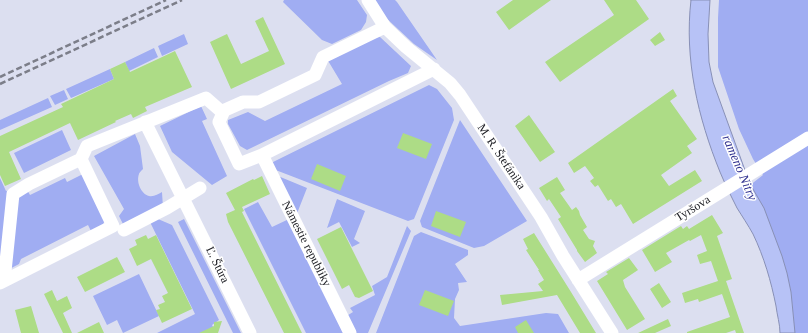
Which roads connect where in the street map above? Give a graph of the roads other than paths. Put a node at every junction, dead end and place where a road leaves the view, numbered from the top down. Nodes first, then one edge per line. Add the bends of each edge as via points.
1 (368, 0) edge
2 (385, 27) junction
3 (434, 69) junction
4 (223, 113) junction
5 (145, 122) junction
6 (808, 138) edge
7 (262, 155) junction
8 (81, 159) junction
9 (200, 188) dead end
10 (184, 198) junction
11 (124, 230) dead end
12 (578, 280) junction
13 (2, 282) edge
14 (250, 333) edge
15 (350, 333) edge
16 (612, 333) edge

1 - 2 street, M. R. Štefánika
2 - 3 street, M. R. Štefánika
2 - 4 street via 323,57 315,74 259,102 243,102
3 - 7 street
3 - 12 street, M. R. Štefánika via 460,95 541,216
4 - 5 street via 206,98
4 - 7 street via 219,122 240,164
5 - 8 street via 87,146
5 - 10 street
6 - 12 street, Tyršova
7 - 15 street, Námestie republiky
8 - 13 street via 13,194
8 - 13 street via 114,226
9 - 10 street
10 - 11 street
10 - 14 street, Ľ. Štúra
12 - 16 street, M. R. Štefánika

